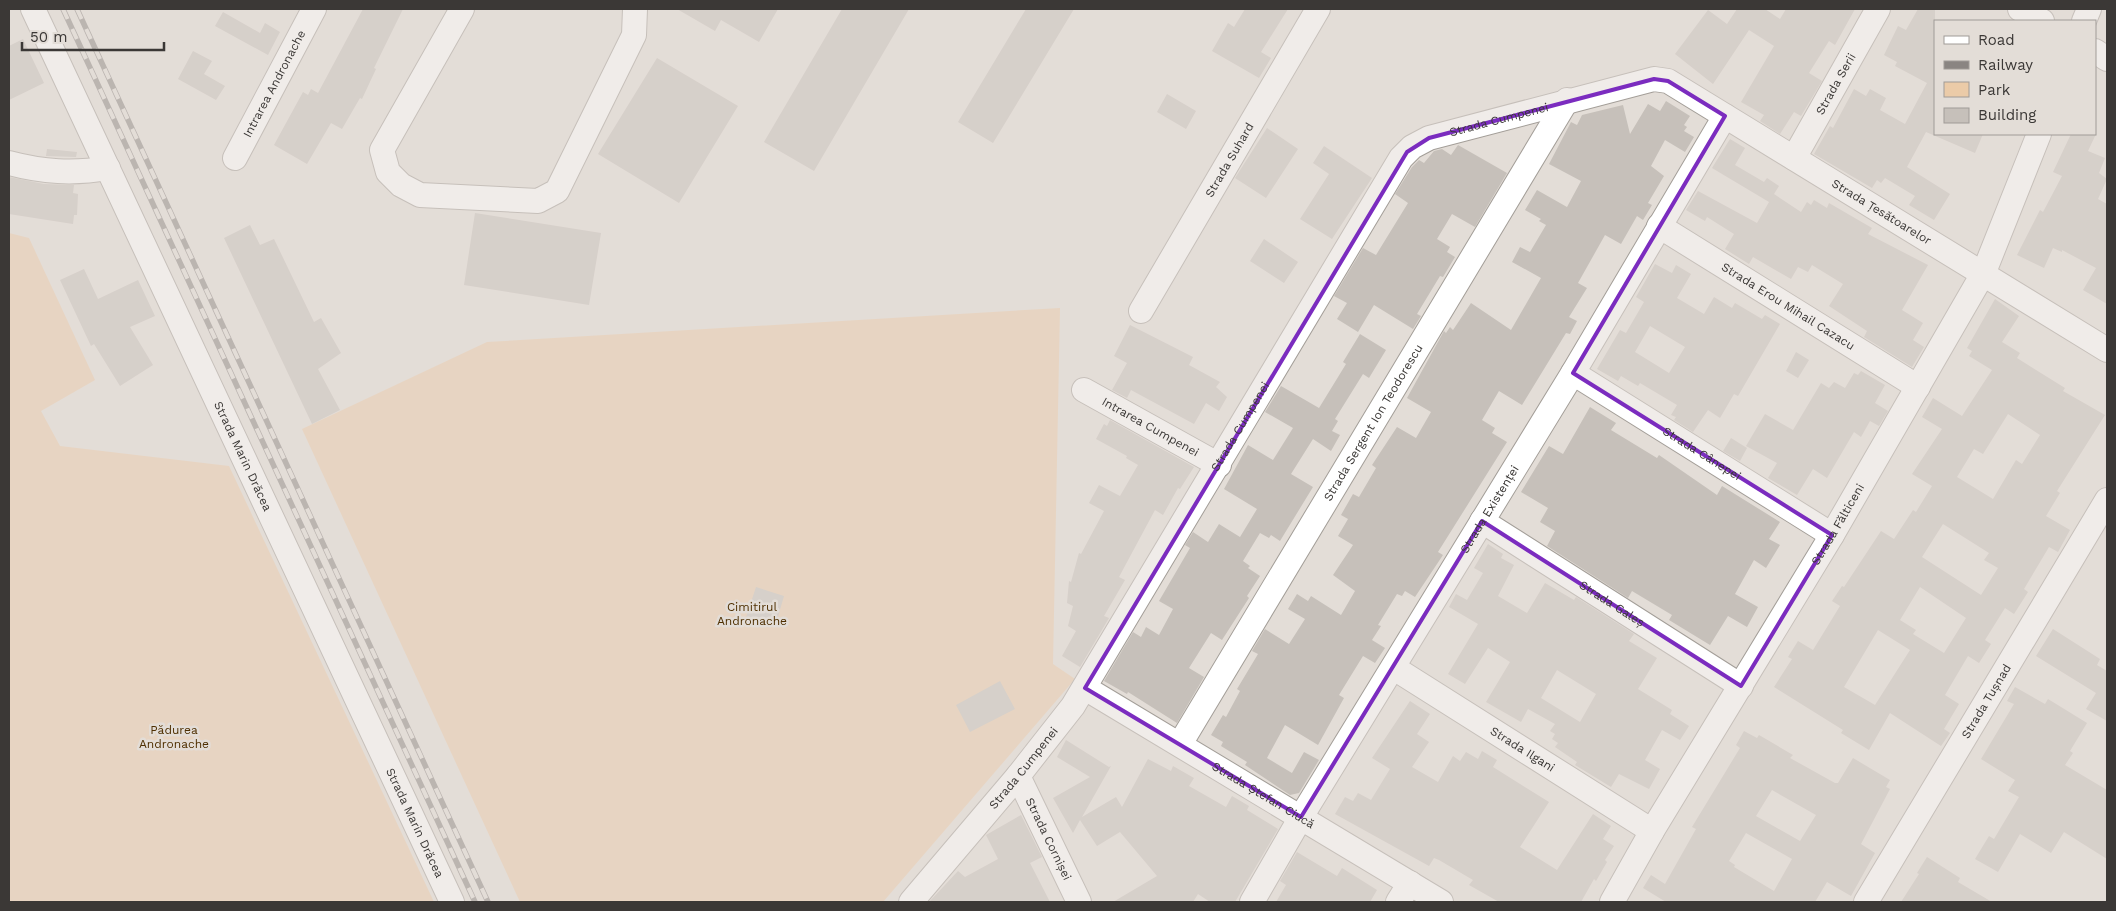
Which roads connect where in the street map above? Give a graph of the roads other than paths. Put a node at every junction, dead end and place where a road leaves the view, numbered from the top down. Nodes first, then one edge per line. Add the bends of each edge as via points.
1 (33, 9) edge
2 (314, 9) edge
3 (462, 9) edge
4 (1318, 9) edge
5 (1878, 9) edge
6 (2020, 9) edge
7 (632, 10) edge
8 (2040, 20) edge
9 (1654, 79) joint
10 (1566, 100) junction
11 (1725, 116) junction
12 (2039, 135) edge
13 (235, 158) dead end
14 (1794, 158) junction
15 (9, 163) edge
16 (108, 168) junction
17 (1659, 226) junction
18 (1984, 272) junction
19 (1141, 312) dead end
20 (2107, 349) edge
21 (1572, 373) junction
22 (1918, 387) junction
23 (1084, 390) dead end
24 (1219, 465) junction
25 (2107, 500) edge
26 (1482, 521) junction
27 (1832, 535) junction
28 (1394, 668) junction
29 (1741, 686) junction
30 (1085, 688) junction
31 (1180, 744) junction
32 (1018, 776) junction
33 (1301, 817) junction
34 (1652, 831) junction
35 (1404, 893) edge
36 (452, 902) edge
37 (911, 902) edge
38 (1079, 902) edge
39 (1252, 902) edge
40 (1441, 902) edge
41 (1612, 902) edge
42 (1866, 902) edge

1 - 16 street, Strada Marin Drăcea
2 - 13 street, Intrarea Andronache
3 - 7 street via 382,150 388,172 401,185 420,195 538,201 557,191 634,35
4 - 19 street, Strada Suhard
5 - 14 street, Strada Serii
6 - 8 street
9 - 10 street, Strada Cumpenei
9 - 11 street, Strada Țesătoarelor via 1668,81
10 - 24 street, Strada Cumpenei via 1429,138 1407,152
10 - 31 street, Strada Sergent Ion Teodorescu
11 - 14 street, Strada Țesătoarelor
11 - 17 street, Strada Existenței
12 - 18 street, Strada Fălticeni
14 - 18 street, Strada Țesătoarelor
15 - 16 street via 64,173
16 - 36 street, Strada Marin Drăcea
17 - 21 street, Strada Existenței
17 - 22 street, Strada Erou Mihail Cazacu
18 - 20 street, Strada Țesătoarelor
18 - 22 street, Strada Fălticeni
21 - 26 street, Strada Existenței
21 - 27 street, Strada Cânepei
22 - 27 street, Strada Fălticeni
23 - 24 street, Intrarea Cumpenei
24 - 30 street, Strada Cumpenei
25 - 42 street, Strada Tușnad
26 - 28 street, Strada Existenței
26 - 29 street, Strada Galeș
27 - 29 street, Strada Fălticeni
28 - 33 street, Strada Existenței
28 - 34 street, Strada Ilgani
29 - 34 street, Strada Fălticeni
30 - 31 street, Strada Ștefan Ciucă
30 - 32 street, Strada Cumpenei
31 - 33 street, Strada Ștefan Ciucă
32 - 37 street, Strada Cumpenei
32 - 38 street, Strada Cornișei
33 - 35 street, Strada Ștefan Ciucă
33 - 39 street, Strada Existenței
34 - 41 street, Strada Fălticeni
35 - 40 street, Strada Ștefan Ciucă

